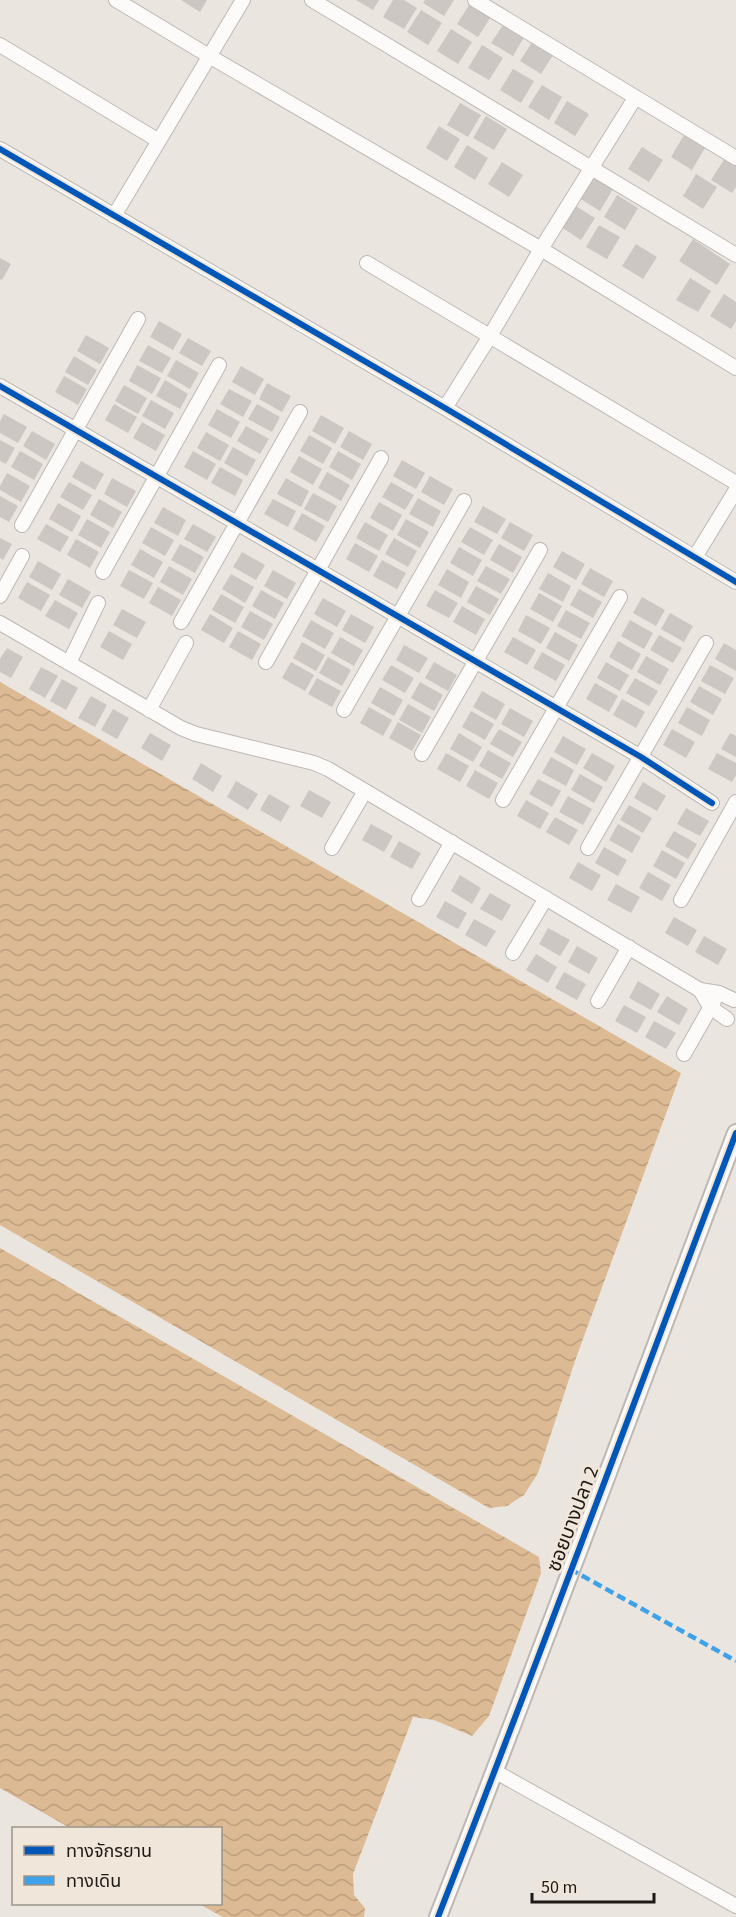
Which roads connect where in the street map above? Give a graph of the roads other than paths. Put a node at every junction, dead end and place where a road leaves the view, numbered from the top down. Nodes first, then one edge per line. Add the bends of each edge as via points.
1 (116, 0) edge
2 (243, 0) edge
3 (312, 0) edge
4 (475, 0) edge
5 (0, 45) edge
6 (209, 56) junction
7 (635, 98) junction
8 (159, 141) junction
9 (0, 149) edge
10 (736, 158) edge
11 (591, 169) junction
12 (114, 216) junction
13 (541, 249) junction
14 (736, 255) edge
15 (367, 263) dead end
16 (138, 320) dead end
17 (490, 336) junction
18 (219, 365) dead end
19 (736, 368) edge
20 (0, 386) edge
21 (445, 408) junction
22 (300, 412) dead end
23 (76, 430) junction
24 (381, 458) dead end
25 (155, 476) junction
26 (736, 483) edge
27 (736, 490) edge
28 (464, 501) dead end
29 (237, 523) junction
30 (22, 525) dead end
31 (540, 550) dead end
32 (22, 556) dead end
33 (695, 557) junction
34 (318, 570) junction
35 (103, 572) dead end
36 (736, 582) edge
37 (0, 596) edge
38 (620, 597) dead end
39 (98, 603) dead end
40 (398, 616) junction
41 (181, 622) dead end
42 (0, 623) edge
43 (186, 643) dead end
44 (706, 643) dead end
45 (266, 662) dead end
46 (476, 662) junction
47 (69, 663) junction
48 (556, 708) junction
49 (149, 710) junction
50 (344, 710) dead end
51 (422, 754) dead end
52 (641, 757) junction
53 (365, 791) junction
54 (503, 800) dead end
55 (712, 803) junction
56 (735, 806) edge
57 (731, 822) edge
58 (452, 843) junction
59 (332, 848) dead end
60 (588, 848) dead end
61 (546, 898) junction
62 (419, 899) dead end
63 (681, 900) dead end
64 (628, 947) junction
65 (513, 953) dead end
66 (700, 990) junction
67 (719, 993) junction
68 (734, 1000) dead end
69 (598, 1001) dead end
70 (710, 1007) junction
71 (727, 1019) dead end
72 (684, 1054) dead end
73 (736, 1133) edge
74 (496, 1772) junction
75 (736, 1906) edge
76 (438, 1917) edge

1 - 6 street
2 - 6 street
3 - 11 street
4 - 7 street
5 - 8 street
6 - 8 street
6 - 13 street
7 - 10 street
7 - 11 street
8 - 12 street
9 - 12 street
11 - 13 street
11 - 14 street
12 - 21 street
13 - 17 street
13 - 19 street
15 - 17 street
16 - 23 street
17 - 21 street
17 - 26 street
18 - 25 street
20 - 23 street
21 - 33 street
22 - 29 street
23 - 25 street
23 - 30 street
24 - 34 street
25 - 29 street
25 - 35 street
27 - 33 street
28 - 40 street
29 - 34 street
29 - 41 street
31 - 46 street
32 - 37 street
33 - 36 street
34 - 40 street
34 - 45 street
38 - 48 street
39 - 47 street
40 - 46 street
40 - 50 street
42 - 47 street
43 - 49 street
44 - 52 street
46 - 48 street
46 - 51 street
47 - 49 street
48 - 52 street
48 - 54 street
49 - 53 street via 196,734 314,763
52 - 55 street
52 - 60 street
53 - 58 street
53 - 59 street
55 - 56 street
55 - 57 street
56 - 57 street
57 - 63 street
58 - 61 street
58 - 62 street
61 - 64 street
61 - 65 street
64 - 66 street
64 - 69 street
66 - 67 street
66 - 70 street
67 - 68 street
67 - 70 street
70 - 71 street
70 - 72 street
73 - 74 street, ซอยบางปลา 2
74 - 75 street
74 - 76 street, ซอยบางปลา 2

